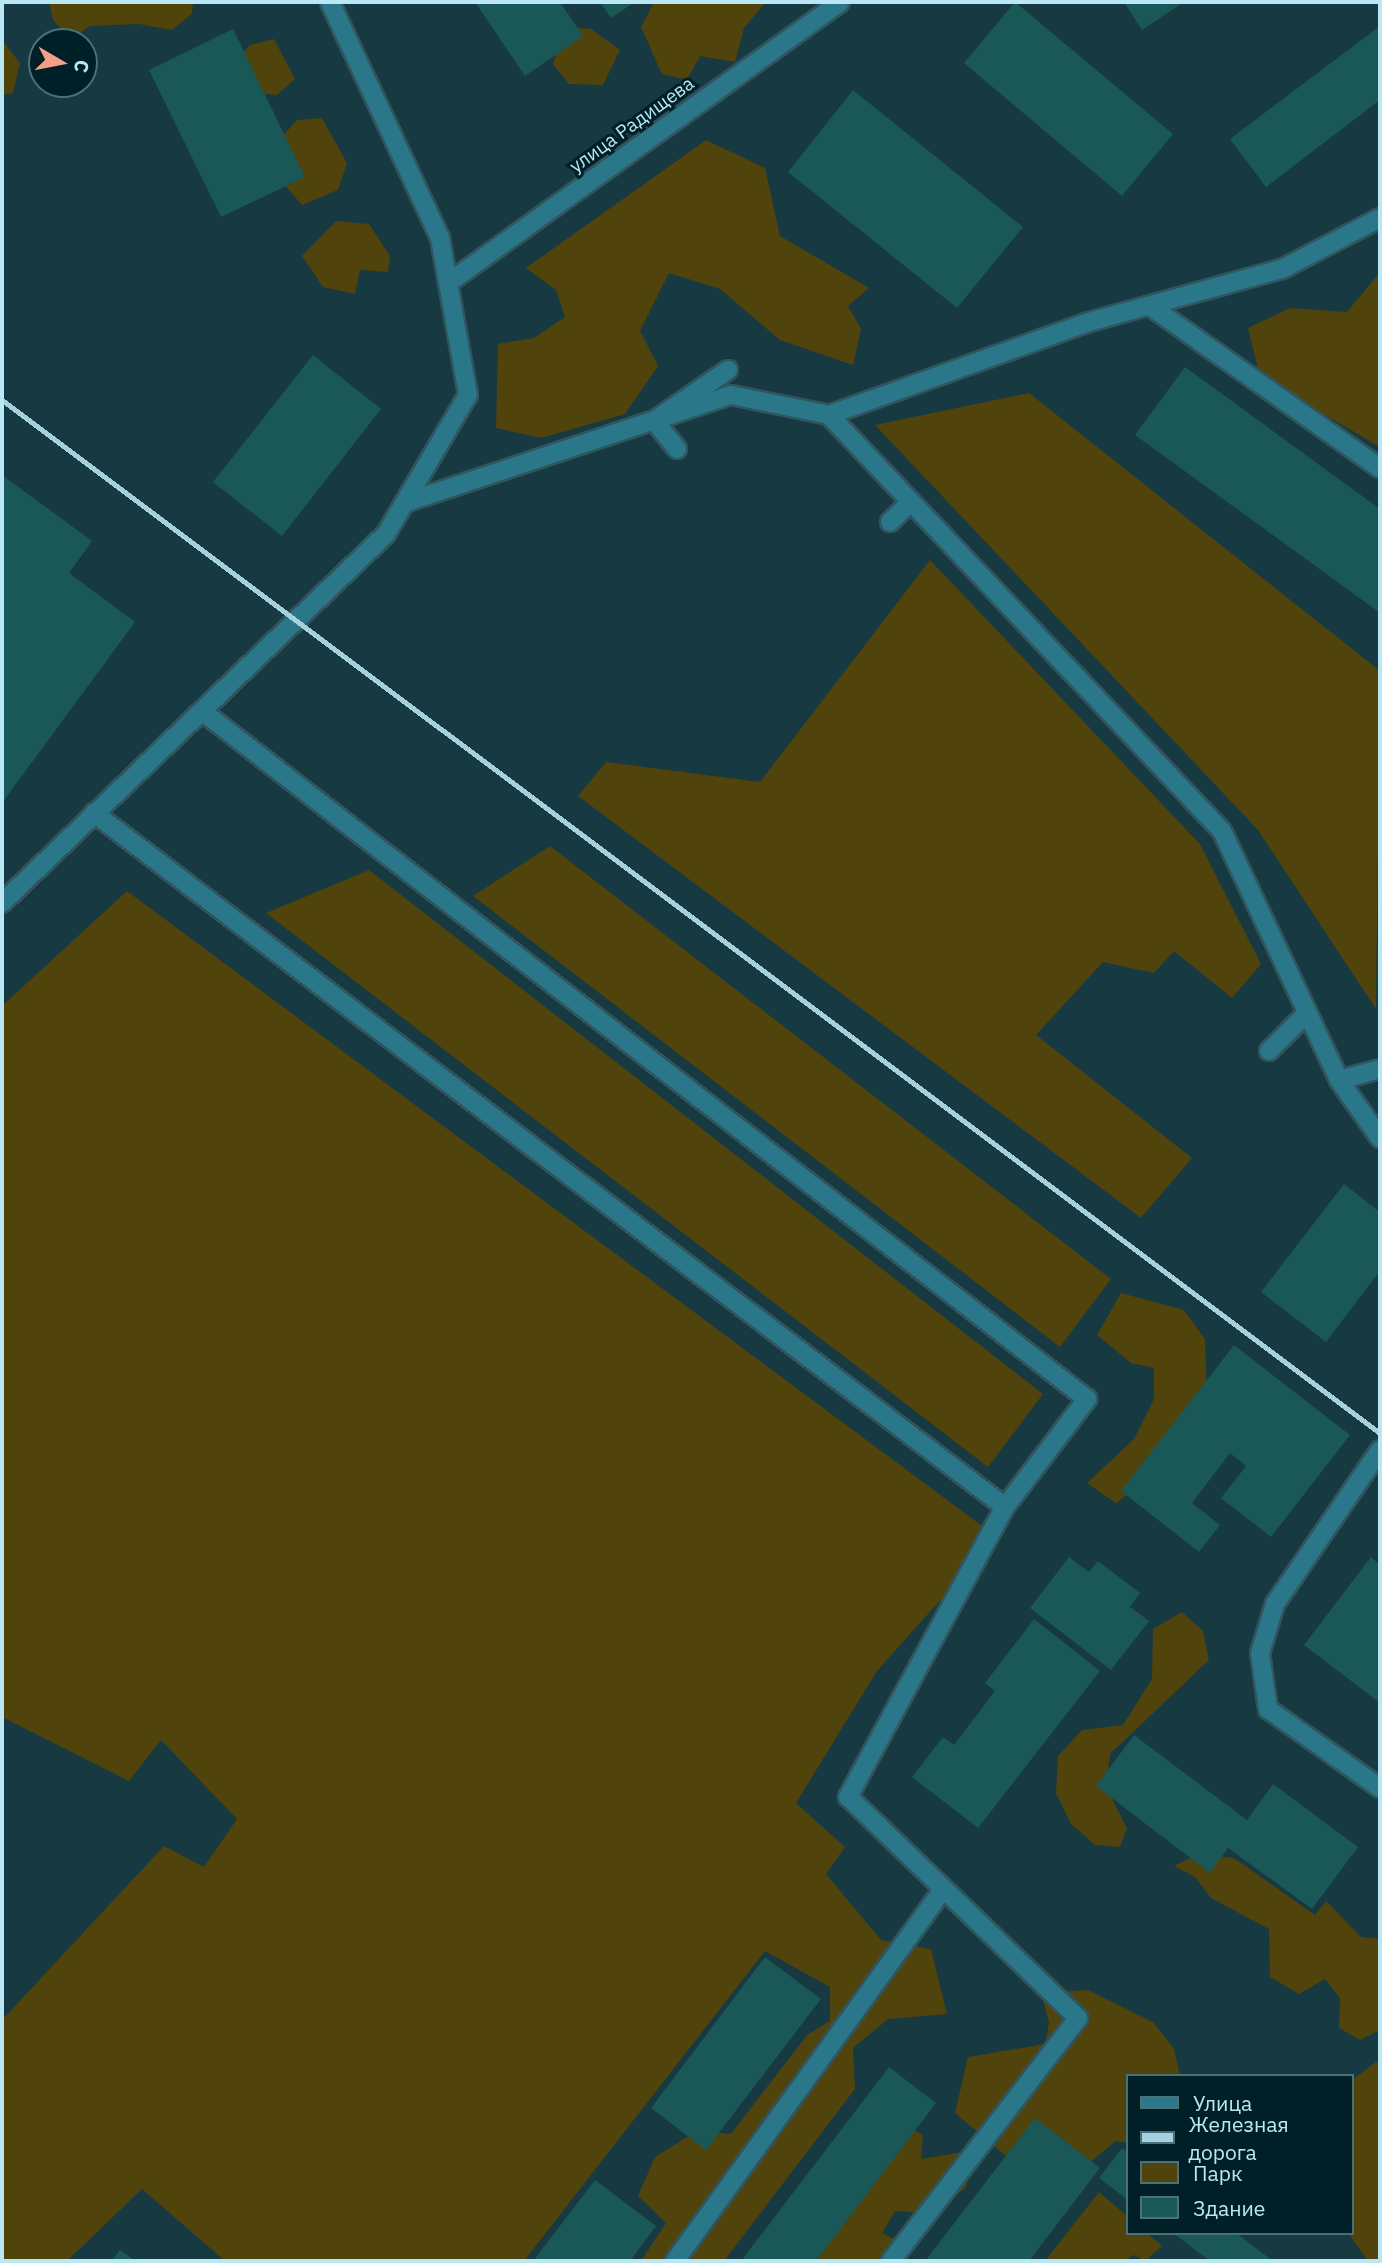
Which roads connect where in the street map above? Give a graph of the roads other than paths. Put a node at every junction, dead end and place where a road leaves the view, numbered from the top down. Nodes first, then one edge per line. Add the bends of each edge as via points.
1 (330, 2) edge
2 (840, 2) edge
3 (1380, 218) edge
4 (448, 283) junction
5 (1150, 306) junction
6 (728, 370) dead end
7 (829, 415) junction
8 (654, 421) junction
9 (677, 449) dead end
10 (1380, 468) edge
11 (911, 502) junction
12 (404, 503) junction
13 (890, 522) dead end
14 (202, 710) junction
15 (94, 813) junction
16 (2, 903) edge
17 (1307, 1013) junction
18 (1269, 1051) dead end
19 (1380, 1069) edge
20 (1339, 1080) junction
21 (1380, 1138) edge
22 (1380, 1450) edge
23 (1005, 1507) junction
24 (1380, 1788) edge
25 (943, 1890) junction
26 (675, 2261) edge
27 (891, 2261) edge

1 - 4 street via 440,238
2 - 4 street, улица Радищева
3 - 5 street via 1282,269
4 - 12 street via 468,395
5 - 7 street
5 - 10 street
6 - 8 street
7 - 8 street via 731,395
7 - 11 street
8 - 9 street
8 - 12 street
11 - 13 street
11 - 17 street via 1222,831
12 - 14 street via 386,534
14 - 15 street
14 - 23 street via 1087,1399
15 - 16 street
15 - 23 street
17 - 18 street
17 - 20 street
19 - 20 street
20 - 21 street
22 - 24 street via 1275,1604 1260,1653 1268,1709
23 - 25 street via 848,1797
25 - 26 street
25 - 27 street via 1078,2018

